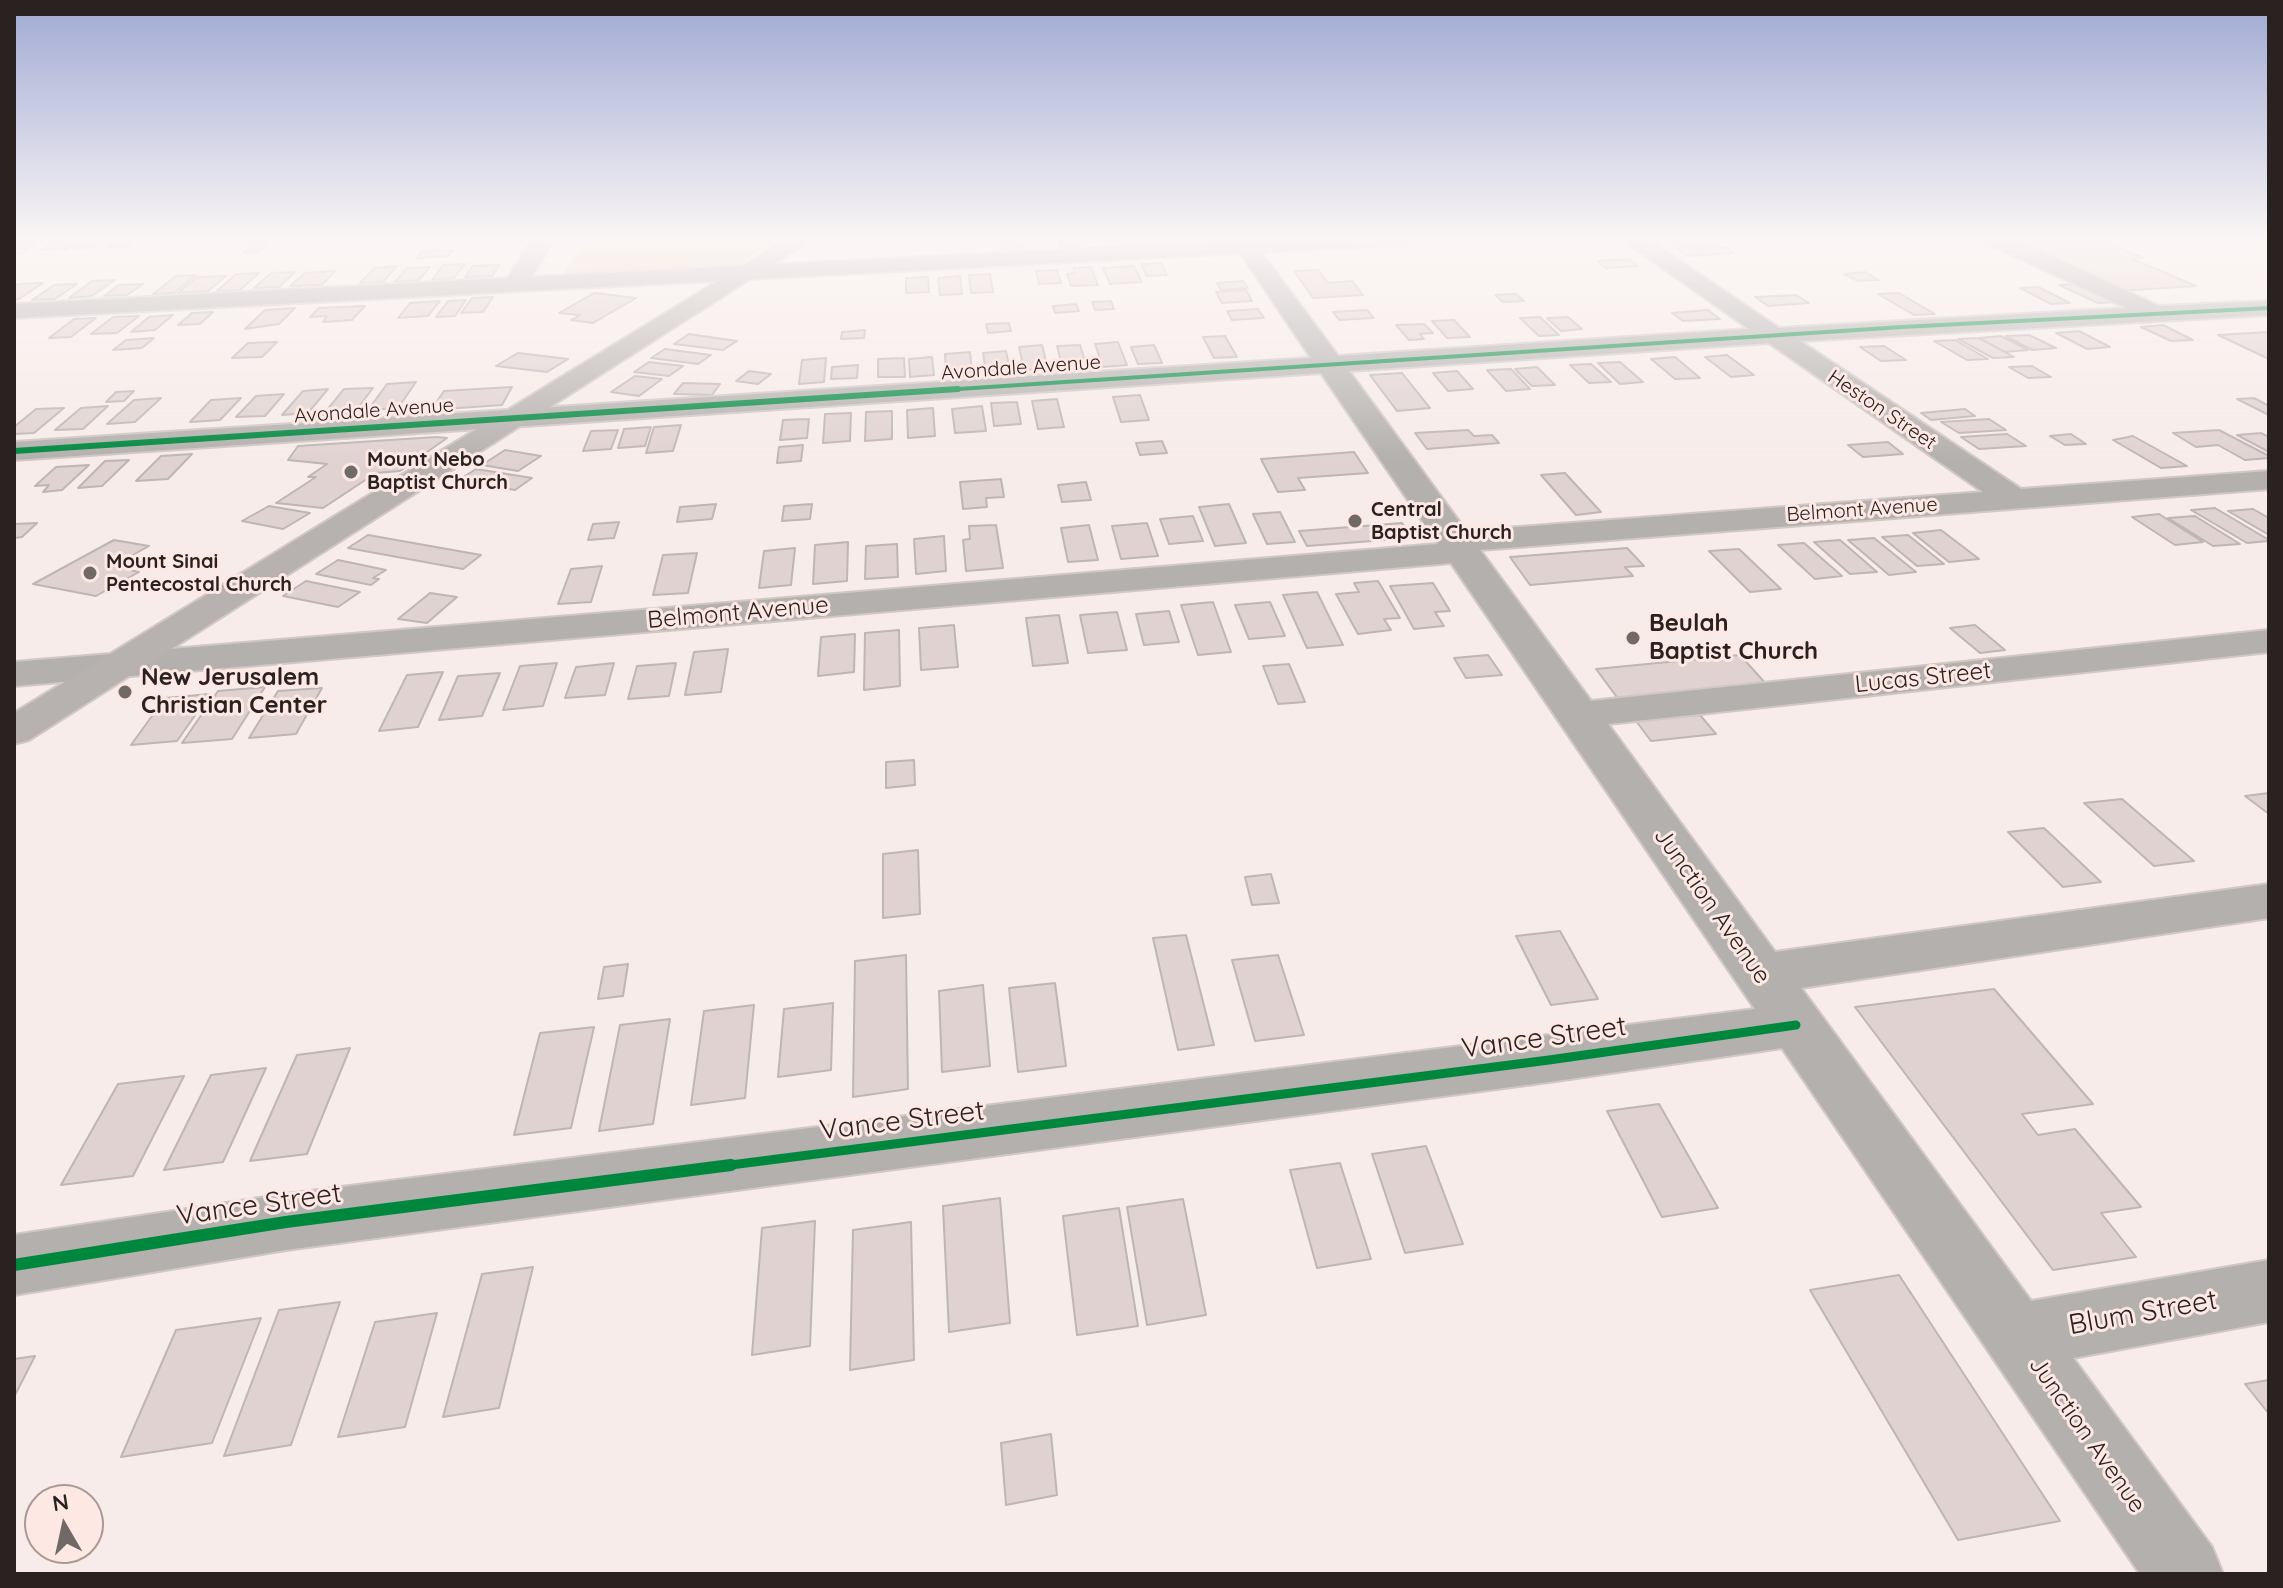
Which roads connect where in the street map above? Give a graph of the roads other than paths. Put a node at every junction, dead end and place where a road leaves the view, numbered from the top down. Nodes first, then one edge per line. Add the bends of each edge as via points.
1 (683, 312) edge
2 (1292, 312) edge
3 (1738, 312) edge
4 (2175, 312) edge
5 (2155, 313) joint
6 (1773, 336) junction
7 (1329, 365) junction
8 (512, 418) junction
9 (14, 451) edge
10 (2269, 480) edge
11 (2014, 499) junction
12 (1458, 547) junction
13 (2269, 641) edge
14 (119, 665) junction
15 (14, 674) edge
16 (1577, 715) junction
17 (14, 731) edge
18 (2269, 901) edge
19 (1760, 974) junction
20 (1796, 1025) junction
21 (14, 1265) edge
22 (2269, 1291) edge
23 (2016, 1336) junction
24 (2185, 1574) edge

1 - 8 main road
2 - 7 street, Junction Avenue
3 - 6 street, Heston Street
4 - 5 street, Avondale Avenue
5 - 6 street, Avondale Avenue
6 - 7 street, Avondale Avenue
6 - 11 street, Heston Street
7 - 8 street, Avondale Avenue
7 - 12 street, Junction Avenue
8 - 9 street, Avondale Avenue
8 - 14 main road
10 - 11 street, Belmont Avenue
11 - 12 street, Belmont Avenue
12 - 14 street, Belmont Avenue
12 - 16 street, Junction Avenue
13 - 16 street, Lucas Street
14 - 15 street, Belmont Avenue
14 - 17 main road
16 - 19 street, Junction Avenue
18 - 19 street
19 - 20 street, Junction Avenue
20 - 21 street, Vance Street via 286,1222
20 - 23 street, Junction Avenue
22 - 23 street, Blum Street
23 - 24 street, Junction Avenue

